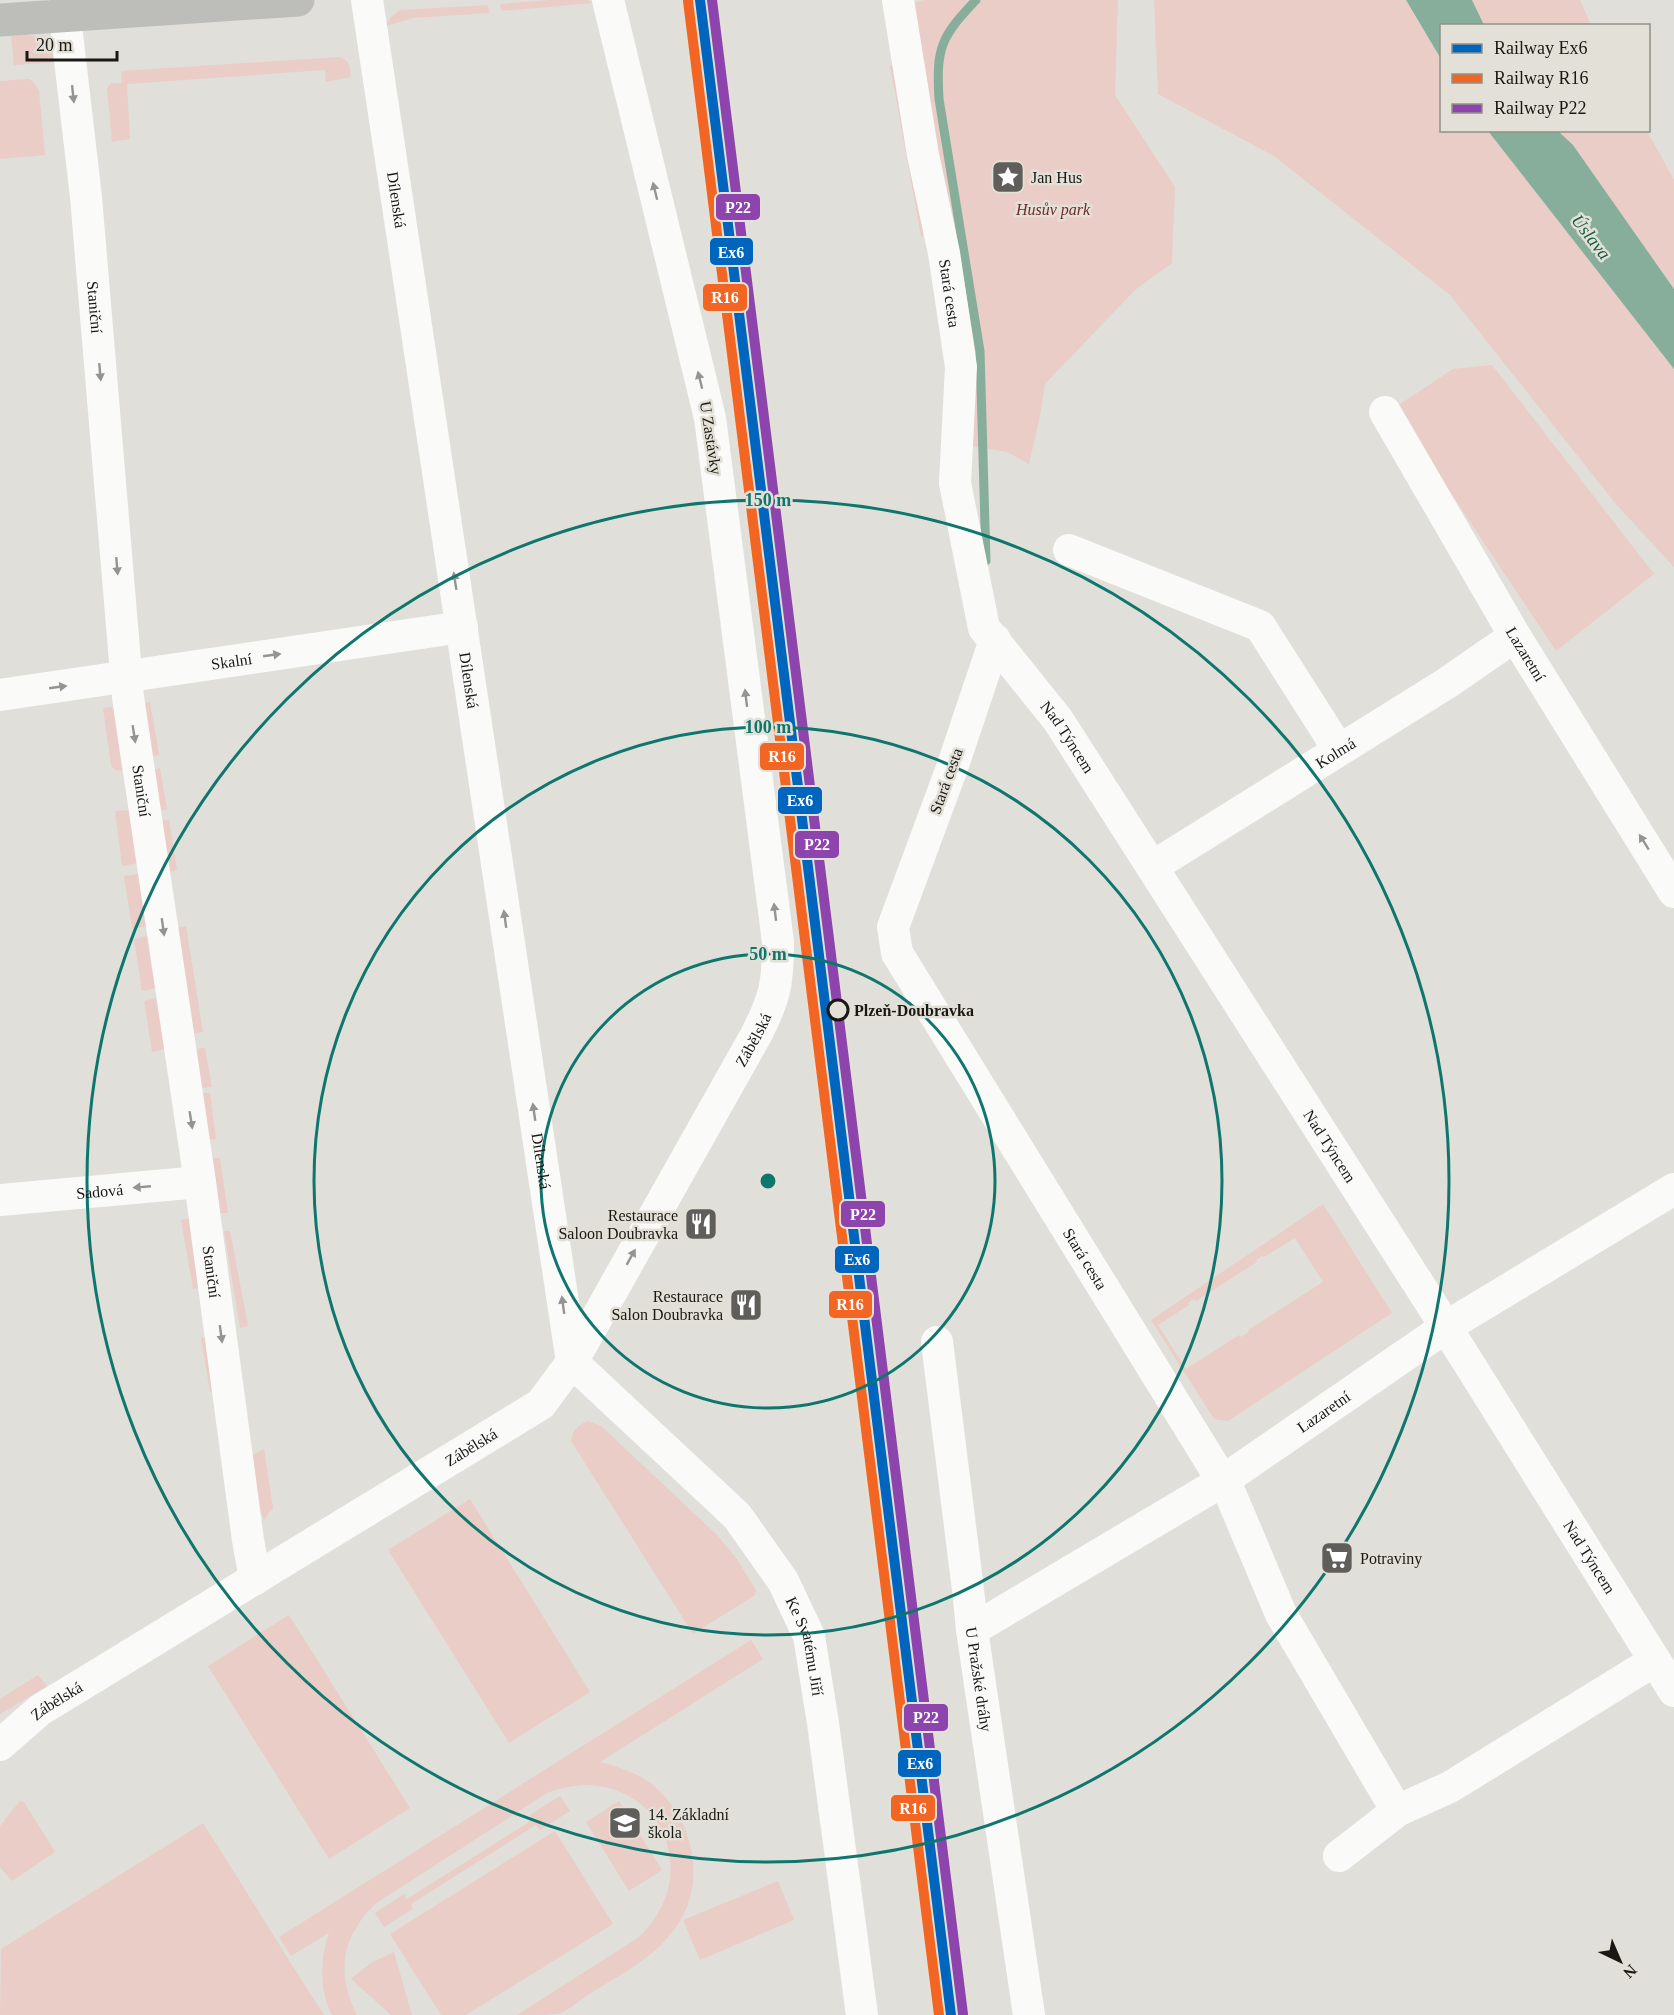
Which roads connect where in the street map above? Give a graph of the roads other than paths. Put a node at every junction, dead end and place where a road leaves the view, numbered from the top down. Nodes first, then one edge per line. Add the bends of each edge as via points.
1 (298, 0) edge
2 (367, 0) edge
3 (608, 0) edge
4 (898, 0) edge
5 (64, 8) edge
6 (0, 20) edge
7 (1385, 412) dead end
8 (1069, 550) dead end
9 (462, 627) junction
10 (1515, 636) junction
11 (995, 640) junction
12 (126, 676) junction
13 (0, 695) edge
14 (1339, 750) junction
15 (1152, 867) junction
16 (1674, 892) edge
17 (776, 991) joint
18 (200, 1182) junction
19 (1674, 1189) edge
20 (0, 1200) edge
21 (1446, 1327) junction
22 (937, 1342) dead end
23 (572, 1362) junction
24 (1221, 1482) junction
25 (255, 1579) junction
26 (972, 1630) junction
27 (1654, 1661) junction
28 (1674, 1691) edge
29 (0, 1745) edge
30 (1397, 1811) junction
31 (1340, 1856) dead end
32 (862, 2015) edge
33 (1029, 2015) edge

1 - 5 main road
9 -> 2 street, Dílenská
17 -> 3 street, U Zastávky via 778,942 710,418
4 - 11 street, Stará cesta via 961,367 955,483 984,628
5 - 6 main road
5 -> 12 street, Staniční via 86,197
7 - 10 street, Lazaretní
8 - 14 street via 1260,626
12 -> 9 street, Skalní
23 -> 9 street, Dílenská
10 - 14 street, Kolmá
16 -> 10 street, Lazaretní
11 - 15 street, Nad Týncem via 1058,720
11 - 24 street, Stará cesta via 893,927 897,952
13 -> 12 street, Skalní
12 -> 18 street, Staniční
14 - 15 street, Kolmá
15 - 21 street, Nad Týncem
23 -> 17 street, Zábělská via 756,1035
18 -> 20 street, Sadová
18 -> 25 street, Staniční
19 - 21 street, Lazaretní
21 - 24 street, Lazaretní
21 - 27 street, Nad Týncem
22 - 26 street, U Pražské dráhy
23 - 25 street, Zábělská via 541,1404
23 - 32 street, Ke Svatému Jiří via 737,1516 783,1581 808,1636
24 - 26 street, Lazaretní
24 - 30 street, Stará cesta via 1230,1493 1281,1614
25 - 29 street, Zábělská via 40,1710
26 - 33 street, U Pražské dráhy
27 - 28 street, Nad Týncem
27 - 30 street via 1450,1786
30 - 31 street

